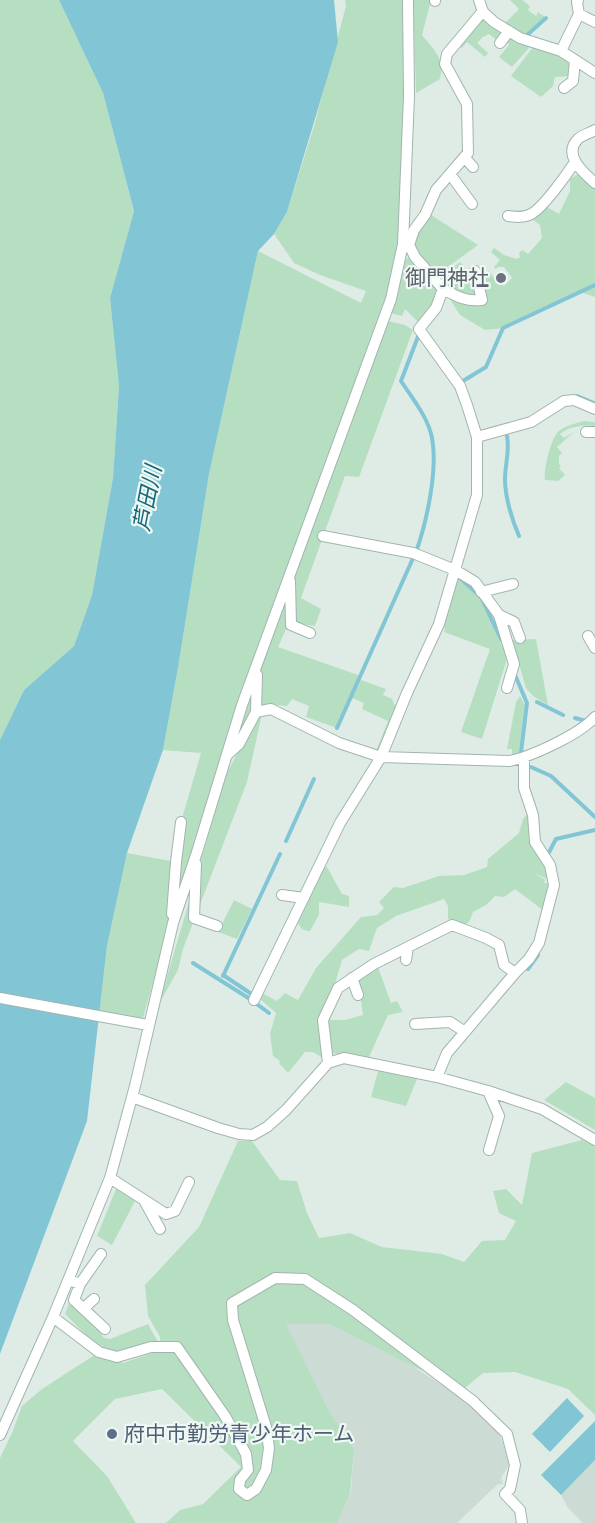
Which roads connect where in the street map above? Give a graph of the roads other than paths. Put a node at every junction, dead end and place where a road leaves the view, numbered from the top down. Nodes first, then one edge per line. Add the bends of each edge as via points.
1 (408, 0) edge
2 (479, 0) edge
3 (578, 0) edge
4 (483, 11) junction
5 (579, 14) junction
6 (595, 22) edge
7 (509, 31) junction
8 (500, 43) dead end
9 (561, 51) junction
10 (575, 60) junction
11 (595, 73) edge
12 (564, 88) dead end
13 (595, 130) edge
14 (465, 158) junction
15 (574, 162) junction
16 (473, 167) dead end
17 (450, 174) junction
18 (595, 183) edge
19 (472, 204) dead end
20 (532, 214) junction
21 (508, 216) dead end
22 (522, 223) dead end
23 (406, 244) junction
24 (475, 271) dead end
25 (443, 289) junction
26 (595, 409) edge
27 (477, 437) junction
28 (323, 536) dead end
29 (456, 570) junction
30 (289, 575) junction
31 (513, 584) dead end
32 (481, 592) junction
33 (499, 615) junction
34 (310, 633) dead end
35 (588, 636) dead end
36 (520, 638) dead end
37 (595, 648) edge
38 (254, 671) junction
39 (507, 688) dead end
40 (256, 712) junction
41 (595, 717) edge
42 (227, 755) junction
43 (381, 757) junction
44 (524, 759) junction
45 (181, 822) dead end
46 (197, 852) junction
47 (282, 895) dead end
48 (304, 898) junction
49 (173, 923) junction
50 (217, 926) dead end
51 (408, 947) junction
52 (406, 960) dead end
53 (515, 973) junction
54 (352, 978) junction
55 (358, 995) dead end
56 (0, 998) edge
57 (254, 1000) dead end
58 (143, 1024) junction
59 (415, 1024) dead end
60 (465, 1032) junction
61 (328, 1062) junction
62 (437, 1077) junction
63 (488, 1091) junction
64 (132, 1097) junction
65 (595, 1140) edge
66 (489, 1150) dead end
67 (110, 1178) junction
68 (189, 1182) dead end
69 (143, 1199) junction
70 (160, 1229) dead end
71 (101, 1254) dead end
72 (69, 1280) junction
73 (80, 1284) junction
74 (94, 1299) dead end
75 (85, 1308) junction
76 (54, 1317) junction
77 (105, 1329) dead end
78 (0, 1435) edge
79 (522, 1523) edge

1 - 23 street
2 - 4 street
3 - 5 street
4 - 7 street
4 - 14 street via 447,54 445,64 467,104
5 - 6 street
5 - 9 street
7 - 8 street
7 - 9 street
9 - 10 street
10 - 11 street
10 - 12 street via 573,81
13 - 15 street via 578,139 573,149
14 - 16 street
14 - 17 street
15 - 18 street
15 - 20 street
17 - 19 street
17 - 23 street via 436,190
20 - 21 street
20 - 22 street
23 - 25 street
23 - 30 street via 385,316
24 - 25 street via 482,300 461,299
25 - 27 street via 436,308 419,329 460,386
26 - 27 street via 574,400 564,401 531,422
27 - 29 street via 477,495
28 - 29 street via 413,553
29 - 32 street via 475,582
29 - 43 street via 439,624
30 - 34 street via 291,625
30 - 38 street
31 - 32 street
32 - 33 street
33 - 36 street via 514,622
33 - 39 street via 514,664
35 - 37 street
38 - 40 street
38 - 42 street
40 - 42 street
40 - 43 street via 271,709 339,743
41 - 44 street via 588,725
42 - 46 street
43 - 44 street
43 - 48 street via 340,823
44 - 53 street via 524,788 533,815 535,842 550,865 554,885 539,943
45 - 49 street
46 - 49 street
46 - 50 street via 194,918
47 - 48 street
48 - 57 street
49 - 58 street
51 - 52 street
51 - 53 street via 452,925 461,933 499,945 504,965
51 - 54 street
53 - 60 street
54 - 55 street
54 - 61 street via 338,988 323,1020
56 - 58 street
58 - 64 street
59 - 60 street via 450,1022
60 - 62 street via 447,1053
61 - 62 street via 344,1058
61 - 64 street via 280,1116 253,1135 218,1128
62 - 63 street
63 - 65 street via 542,1109
63 - 66 street via 499,1116
64 - 67 street
67 - 69 street
67 - 72 street
68 - 69 street via 175,1211 166,1214
69 - 70 street
71 - 73 street
72 - 73 street
72 - 76 street
73 - 75 street via 74,1299
74 - 75 street
75 - 77 street
76 - 78 street
76 - 79 street via 99,1353 117,1357 152,1347 177,1347 246,1454 248,1470 239,1489 247,1495 256,1489 266,1470 269,1448 233,1320 232,1303 275,1278 305,1279 467,1396 507,1434 515,1465 506,1494 520,1510

